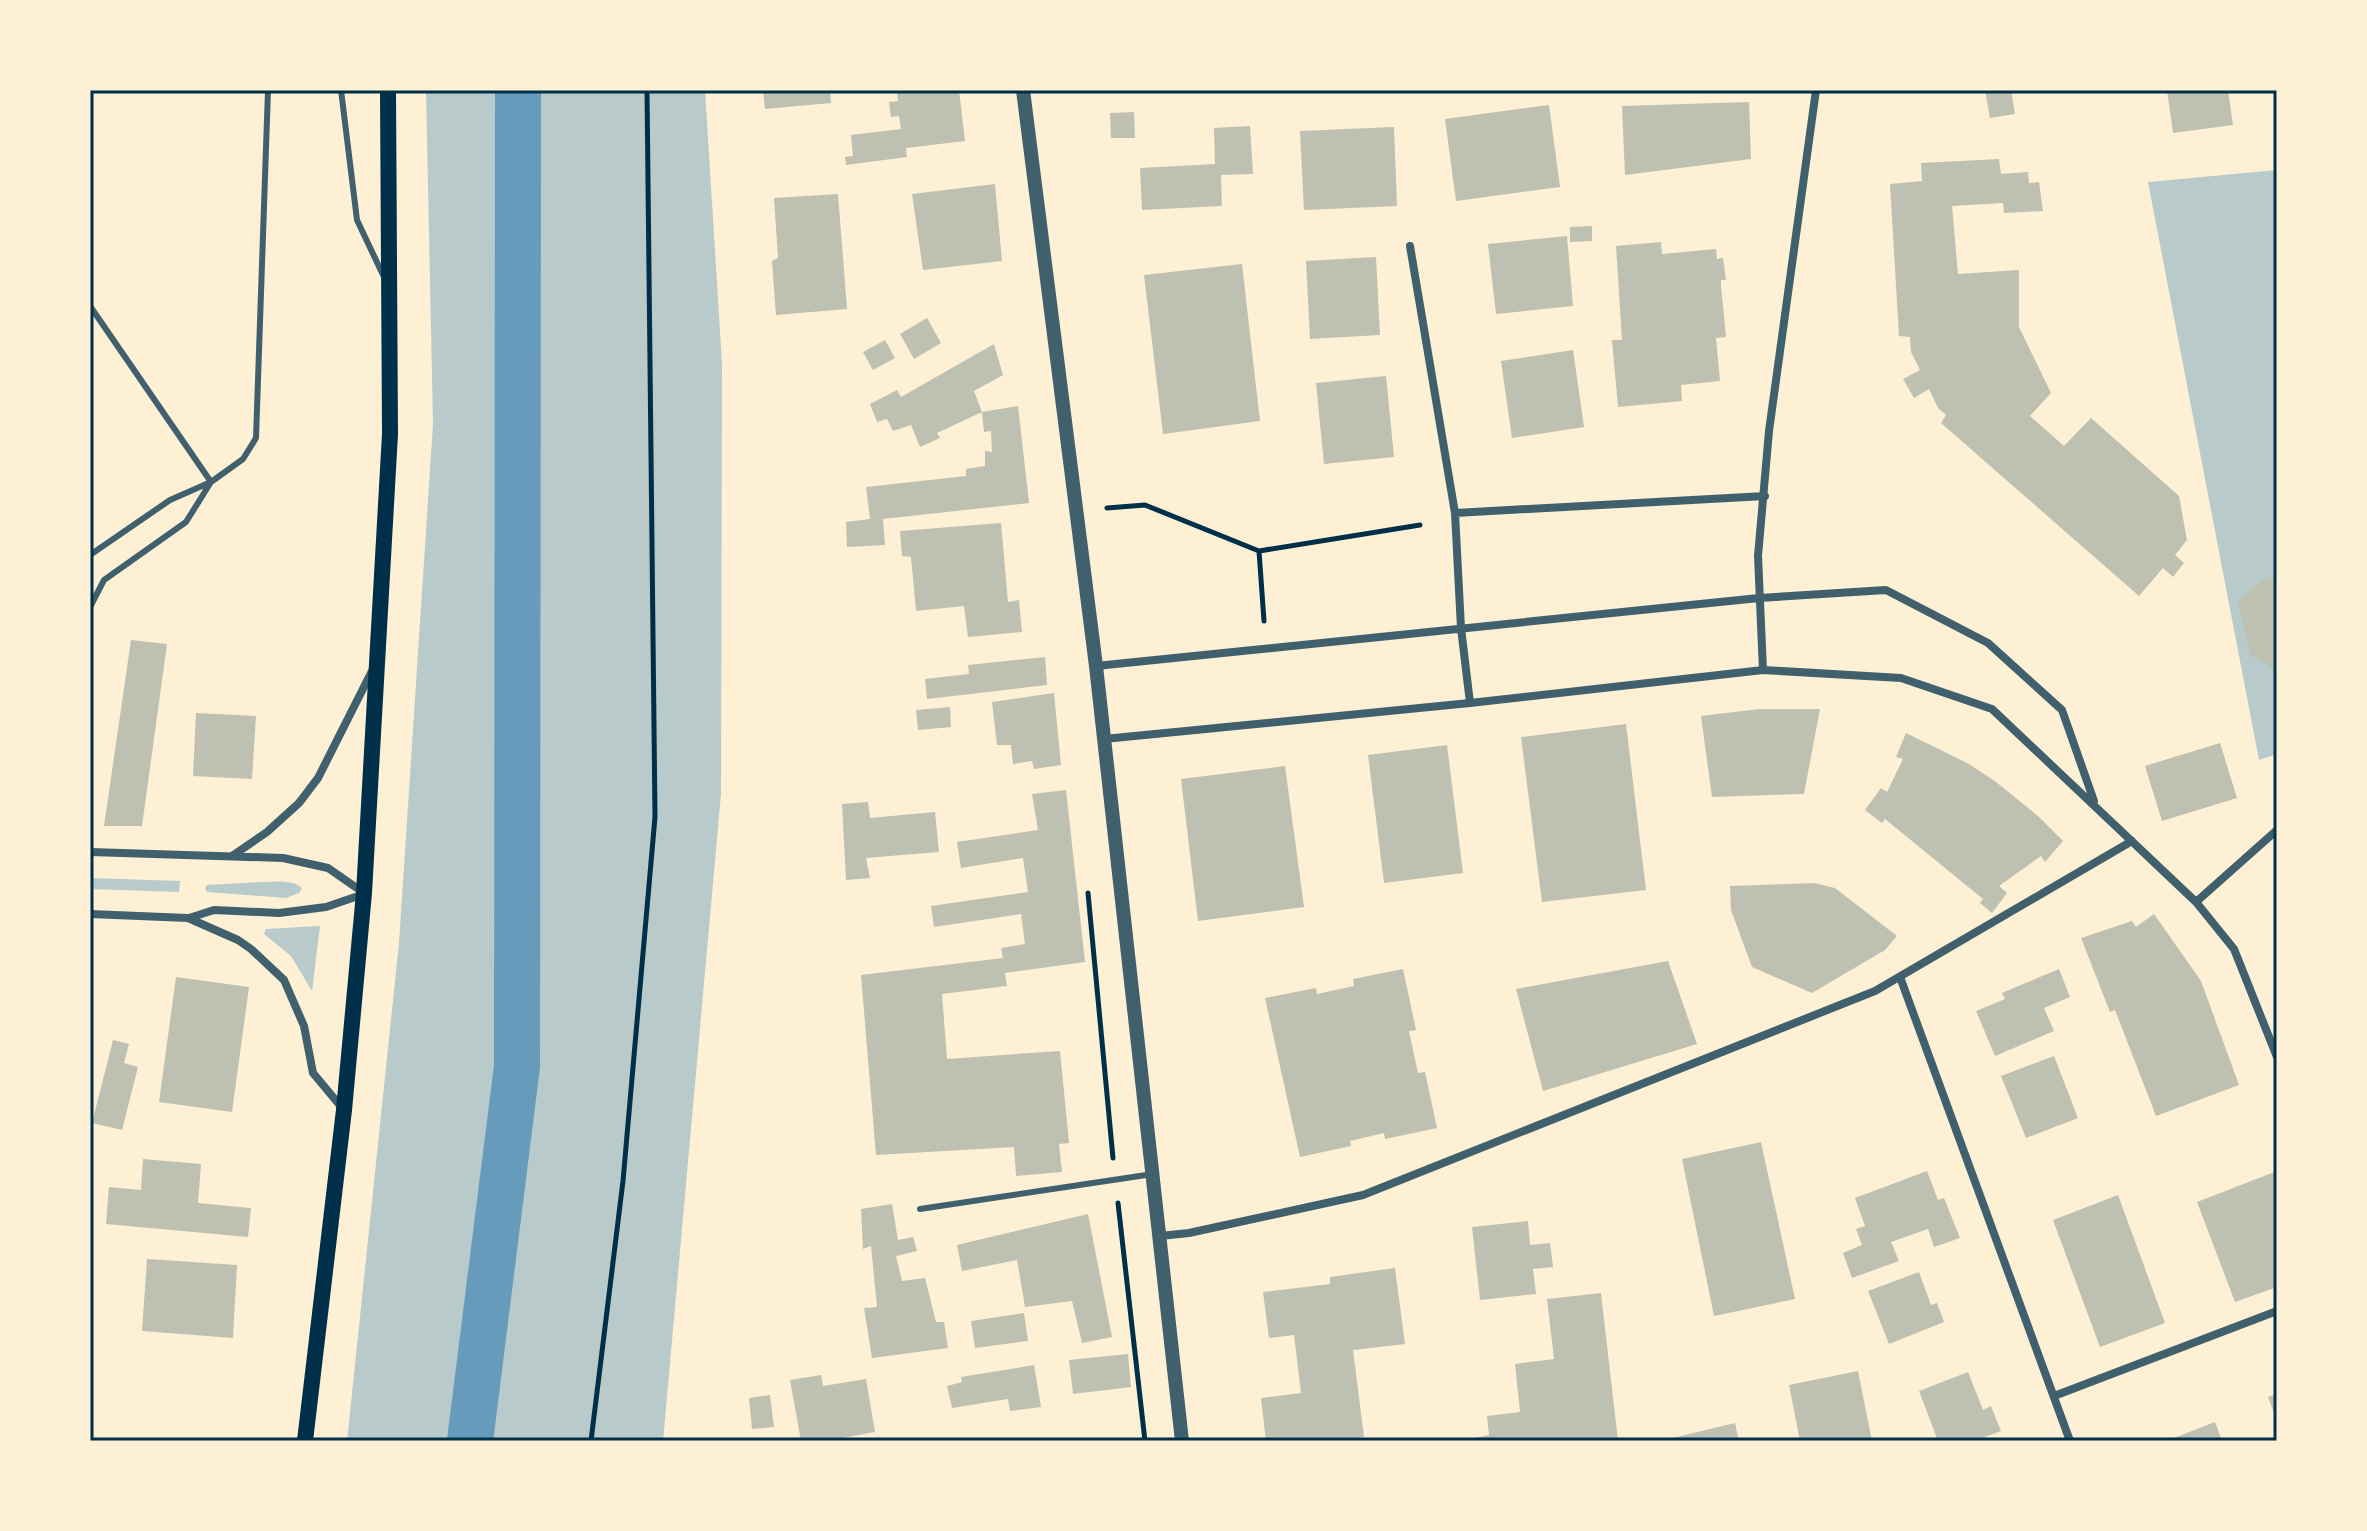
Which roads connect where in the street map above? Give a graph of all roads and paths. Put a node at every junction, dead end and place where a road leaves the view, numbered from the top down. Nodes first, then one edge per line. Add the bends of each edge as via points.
1 (268, 90) edge
2 (341, 90) edge
3 (388, 90) edge
4 (647, 90) edge
5 (1024, 90) edge
6 (1816, 90) edge
7 (1410, 246) dead end
8 (391, 292) junction
9 (90, 306) edge
10 (211, 482) junction
11 (1765, 496) junction
12 (1107, 508) dead end
13 (1455, 513) junction
14 (1420, 525) dead end
15 (1259, 551) junction
16 (90, 555) edge
17 (1759, 598) junction
18 (90, 607) edge
19 (1264, 621) dead end
20 (1461, 628) junction
21 (378, 659) junction
22 (1096, 666) junction
23 (1763, 670) junction
24 (1470, 703) junction
25 (1103, 739) junction
26 (2095, 805) junction
27 (2277, 830) edge
28 (2132, 841) junction
29 (90, 852) edge
30 (231, 856) junction
31 (364, 893) junction
32 (2196, 902) junction
33 (90, 914) edge
34 (188, 918) junction
35 (1900, 977) junction
36 (2277, 1057) edge
37 (344, 1110) junction
38 (1153, 1174) junction
39 (920, 1209) dead end
40 (1160, 1236) junction
41 (2277, 1311) edge
42 (2054, 1396) junction
43 (305, 1441) edge
44 (591, 1441) edge
45 (1182, 1441) edge
46 (2070, 1441) edge

1 - 10 lane via 256,438 243,459
2 - 8 lane via 357,220
3 - 8 main road
4 - 44 path via 655,817 623,1181
5 - 22 street
6 - 11 street via 1769,431
7 - 13 street
8 - 21 main road via 390,434
9 - 10 lane
10 - 16 lane via 170,500
10 - 18 lane via 186,522 104,580
11 - 13 street
11 - 17 street
12 - 15 path via 1145,505
13 - 20 street
14 - 15 path
15 - 19 path
17 - 20 street
17 - 23 street
17 - 26 street via 1886,590 1988,643 2062,710
20 - 22 street
20 - 24 street
21 - 30 street via 318,778 290,813
21 - 31 main road
22 - 25 street
23 - 24 street
23 - 26 street via 1901,678 1992,709
24 - 25 street
25 - 38 street
26 - 28 street
27 - 32 street
28 - 32 street
28 - 35 street
29 - 30 street
30 - 31 street via 283,858 328,868
31 - 34 street via 326,907 279,913 214,910
31 - 37 main road
32 - 36 street via 2234,949
33 - 34 street
34 - 37 street via 238,940 284,980 304,1026 313,1073
35 - 40 street via 1363,1195
35 - 42 street
37 - 43 main road
38 - 39 lane
38 - 40 street
40 - 45 street
41 - 42 street
42 - 46 street

